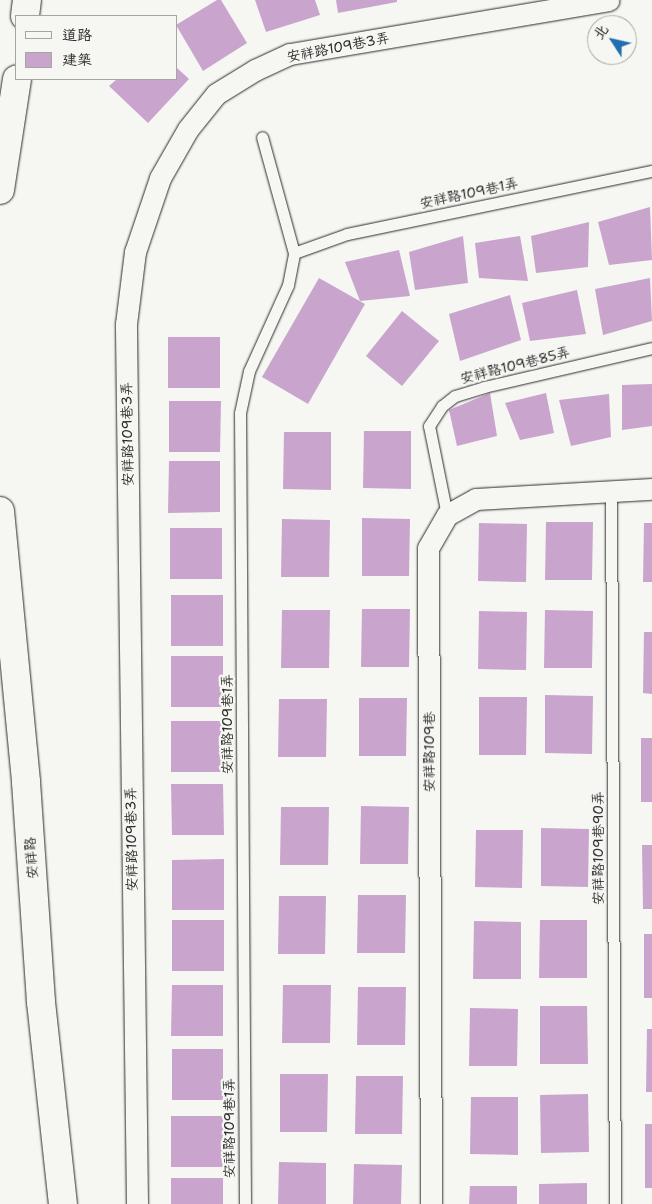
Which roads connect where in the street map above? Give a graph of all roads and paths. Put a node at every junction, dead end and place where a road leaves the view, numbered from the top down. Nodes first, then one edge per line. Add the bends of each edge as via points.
1 (27, 0) edge
2 (608, 0) edge
3 (25, 15) edge
4 (17, 80) edge
5 (262, 137) dead end
6 (652, 171) edge
7 (0, 190) edge
8 (294, 253) junction
9 (652, 348) edge
10 (652, 489) edge
11 (611, 491) junction
12 (0, 511) edge
13 (448, 515) junction
14 (64, 1204) edge
15 (138, 1204) edge
16 (245, 1204) edge
17 (431, 1204) edge
18 (616, 1204) edge

1 - 3 street
2 - 15 street, 安祥路109巷3弄 via 290,54 254,70 216,94 188,129 160,178 135,252 126,324
4 - 7 street
5 - 8 lane, 安祥路109巷1弄
6 - 8 lane, 安祥路109巷1弄 via 347,234
8 - 16 lane, 安祥路109巷1弄 via 288,285 249,370 240,413
9 - 13 lane, 安祥路109巷85弄 via 484,387 455,396 442,406 429,426
10 - 11 street, 安祥路109巷
11 - 13 street, 安祥路109巷 via 502,495 476,499
11 - 18 lane, 安祥路109巷90弄
12 - 14 street, 安祥路 via 26,782 40,1002
13 - 17 street, 安祥路109巷 via 428,548

